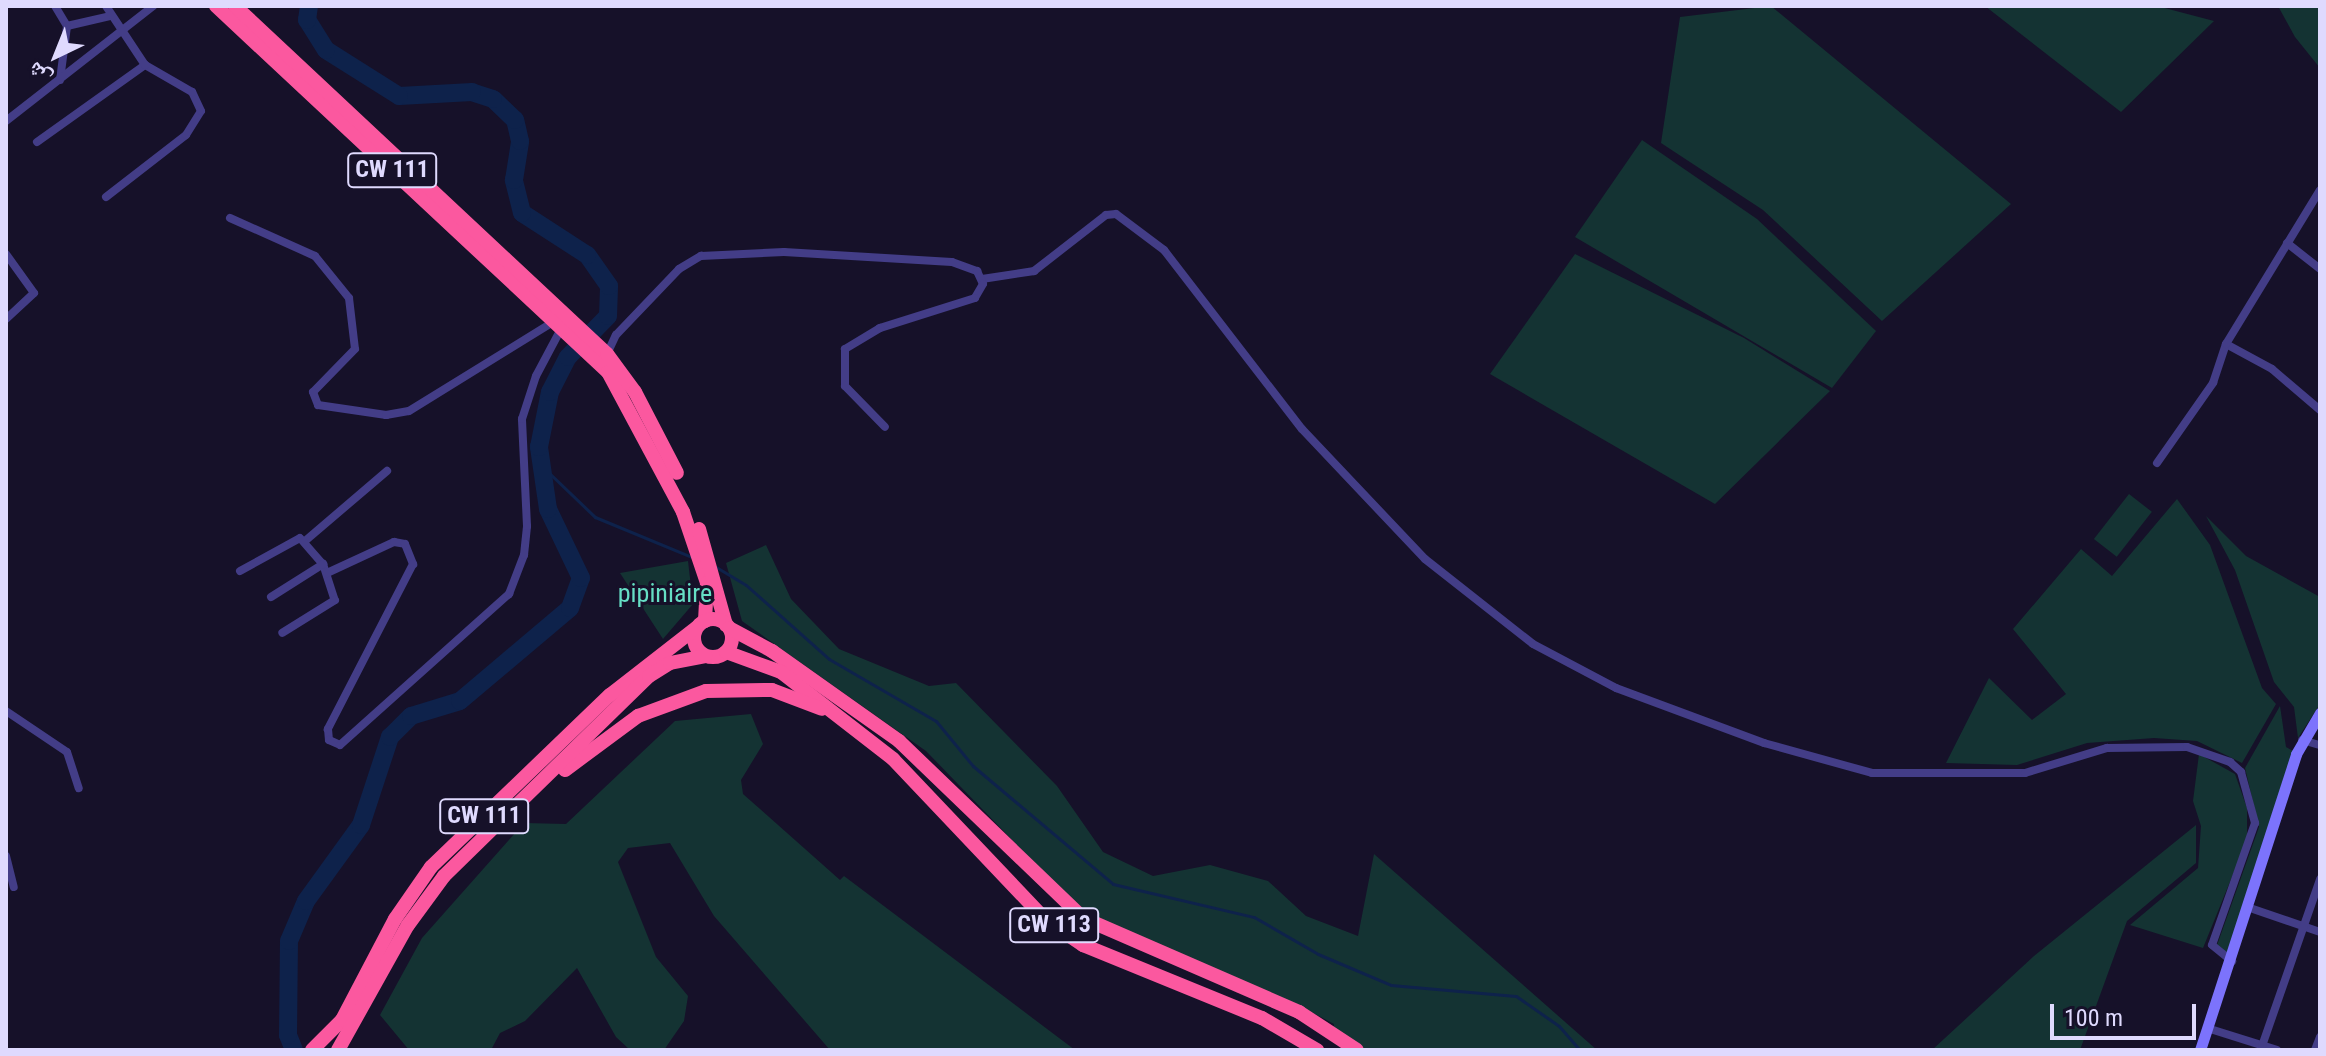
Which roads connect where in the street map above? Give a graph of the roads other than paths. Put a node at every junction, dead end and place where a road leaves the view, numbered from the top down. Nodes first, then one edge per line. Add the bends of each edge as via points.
1 (55, 6) edge
2 (106, 6) edge
3 (153, 6) edge
4 (216, 6) edge
5 (235, 6) edge
6 (110, 16) junction
7 (67, 26) junction
8 (122, 35) junction
9 (145, 65) junction
10 (60, 80) junction
11 (6, 121) edge
12 (37, 142) dead end
13 (2320, 190) edge
14 (106, 197) dead end
15 (230, 218) dead end
16 (2287, 243) junction
17 (6, 254) edge
18 (2320, 269) edge
19 (982, 279) junction
20 (6, 319) edge
21 (565, 327) junction
22 (2226, 344) junction
23 (598, 350) junction
24 (2320, 410) edge
25 (885, 427) dead end
26 (2157, 463) dead end
27 (387, 471) dead end
28 (305, 541) junction
29 (323, 564) junction
30 (240, 571) dead end
31 (327, 573) junction
32 (709, 575) junction
33 (271, 597) dead end
34 (701, 625) junction
35 (727, 627) junction
36 (282, 633) dead end
37 (726, 652) junction
38 (705, 656) junction
39 (6, 711) edge
40 (2320, 713) edge
41 (846, 721) junction
42 (2302, 740) junction
43 (2320, 745) edge
44 (79, 788) dead end
45 (530, 796) junction
46 (6, 856) edge
47 (2320, 879) edge
48 (14, 887) dead end
49 (2250, 908) junction
50 (2304, 927) junction
51 (2320, 932) edge
52 (2233, 961) junction
53 (2207, 1028) junction
54 (2320, 1037) edge
55 (2262, 1046) junction
56 (316, 1047) edge
57 (338, 1050) edge
58 (1317, 1050) edge
59 (1357, 1050) edge
60 (2200, 1050) edge
61 (2277, 1050) edge
62 (2315, 1050) edge

1 - 7 street
2 - 6 street
3 - 8 street
4 - 21 highway, CW 111
5 - 21 highway, CW 111
6 - 7 street
6 - 8 street
7 - 10 street
8 - 9 street
8 - 10 street
9 - 12 street
9 - 14 street via 192,92 201,111 186,135
10 - 11 street
13 - 16 street
15 - 21 street via 315,256 349,298 355,349 313,392 318,405 386,415 409,411
16 - 18 street
16 - 22 street
17 - 20 street via 34,293
19 - 23 street via 977,271 952,262 744,250 701,256
19 - 25 street via 975,298 880,328 845,349 845,386
19 - 52 street via 1034,271 1116,214 1164,250 1302,429 1425,559 1533,644 1616,688 1764,743 1872,773 2025,773 2107,748 2187,747 2230,762 2241,772 2255,823 2212,945
21 - 23 highway, CW 111
21 - 31 street via 536,376 522,419 527,526 524,555 509,594 340,745 329,740 328,729 413,564 405,544 394,542
22 - 24 street via 2272,369
22 - 26 street via 2213,383
23 - 32 highway, CW 111 via 645,431
27 - 28 street
28 - 29 street
28 - 30 street via 293,538
29 - 31 street
29 - 33 street
31 - 36 street via 335,600
32 - 34 highway
32 - 35 highway, CW 111
34 - 35 highway
34 - 38 highway via 694,641
34 - 56 highway, CW 111 via 610,695 431,867 395,919 342,1020
35 - 37 highway
35 - 59 highway via 772,651 899,741 1083,918 1299,1012
37 - 38 highway
37 - 41 highway via 781,672
38 - 45 highway, CW 111 via 655,671
39 - 44 street via 67,752
40 - 42 street
41 - 45 highway via 772,690 706,691 630,721
41 - 58 highway, CW 113 via 919,782 1046,920 1083,945 1262,1018
42 - 43 street
42 - 49 street
45 - 57 highway via 433,890
46 - 48 street
47 - 50 street
49 - 50 street
49 - 52 street
50 - 51 street
50 - 55 street
52 - 53 street
53 - 55 street
53 - 60 street
54 - 62 street
55 - 61 street

